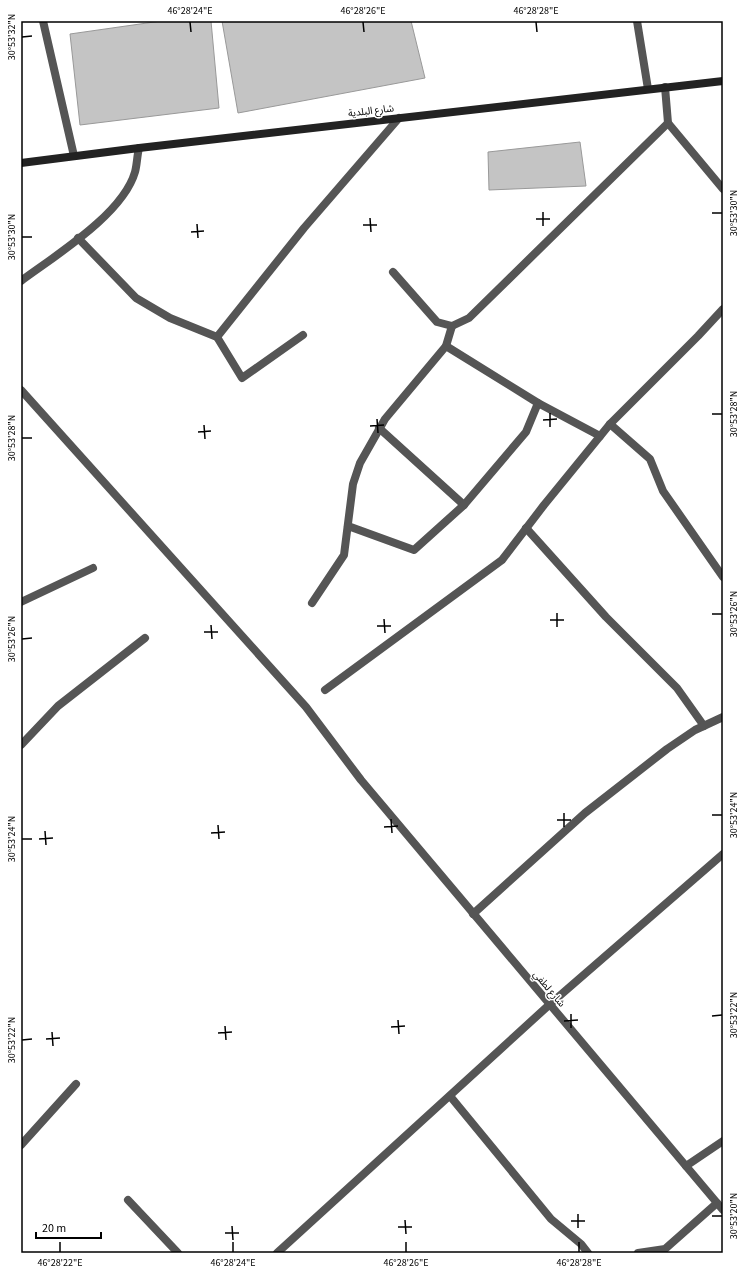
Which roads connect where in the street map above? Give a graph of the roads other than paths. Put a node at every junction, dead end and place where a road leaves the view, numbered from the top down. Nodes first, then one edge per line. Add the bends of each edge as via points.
1 (43, 21) edge
2 (637, 21) edge
3 (723, 81) edge
4 (665, 87) junction
5 (648, 89) junction
6 (399, 118) junction
7 (668, 123) junction
8 (139, 148) junction
9 (74, 156) junction
10 (21, 163) edge
11 (723, 189) edge
12 (78, 238) junction
13 (393, 272) dead end
14 (21, 281) edge
15 (723, 309) edge
16 (452, 326) junction
17 (303, 335) dead end
18 (217, 337) junction
19 (446, 346) junction
20 (21, 390) edge
21 (538, 403) junction
22 (610, 424) junction
23 (379, 428) junction
24 (600, 436) junction
25 (464, 505) junction
26 (348, 526) junction
27 (526, 528) junction
28 (93, 568) dead end
29 (723, 577) edge
30 (21, 602) edge
31 (312, 603) dead end
32 (145, 638) dead end
33 (325, 690) dead end
34 (723, 717) edge
35 (704, 726) junction
36 (21, 745) edge
37 (723, 854) edge
38 (474, 914) junction
39 (549, 1005) junction
40 (76, 1084) dead end
41 (450, 1096) junction
42 (723, 1141) edge
43 (21, 1145) edge
44 (686, 1166) junction
45 (128, 1200) dead end
46 (720, 1206) edge
47 (178, 1253) edge
48 (277, 1253) edge
49 (588, 1253) edge
50 (638, 1253) edge

1 - 9 street
2 - 5 street
3 - 4 main road, شارع البلدية
4 - 5 main road, شارع البلدية
4 - 7 street
5 - 6 main road, شارع البلدية
6 - 8 main road, شارع البلدية
6 - 18 street via 304,228
7 - 11 street
7 - 16 street via 469,318
8 - 9 main road, شارع البلدية
8 - 12 street via 135,173 122,199 104,218
9 - 10 main road, شارع البلدية
12 - 14 street
12 - 18 street via 136,298 170,318
13 - 16 street via 437,322
15 - 22 street
16 - 19 street
17 - 18 street via 242,378
19 - 21 street
19 - 23 street via 384,418
20 - 38 street, شارع لطفي via 306,707 361,780
21 - 24 street
21 - 25 street via 526,432
22 - 24 street
22 - 29 street via 650,459 663,491
23 - 25 street
23 - 26 street via 360,463 353,484
24 - 27 street
25 - 26 street via 414,550
26 - 31 street via 344,555
27 - 33 street via 502,560
27 - 35 street via 606,617 677,688
28 - 30 street
32 - 36 street via 58,706
34 - 35 street
35 - 38 street via 667,749 584,813
37 - 39 street
38 - 39 street, شارع لطفي
39 - 41 street
39 - 44 street, شارع لطفي
40 - 43 street
41 - 48 street
41 - 49 street via 551,1219
42 - 44 street
44 - 46 street, شارع لطفي
45 - 47 street
46 - 50 street via 665,1249

